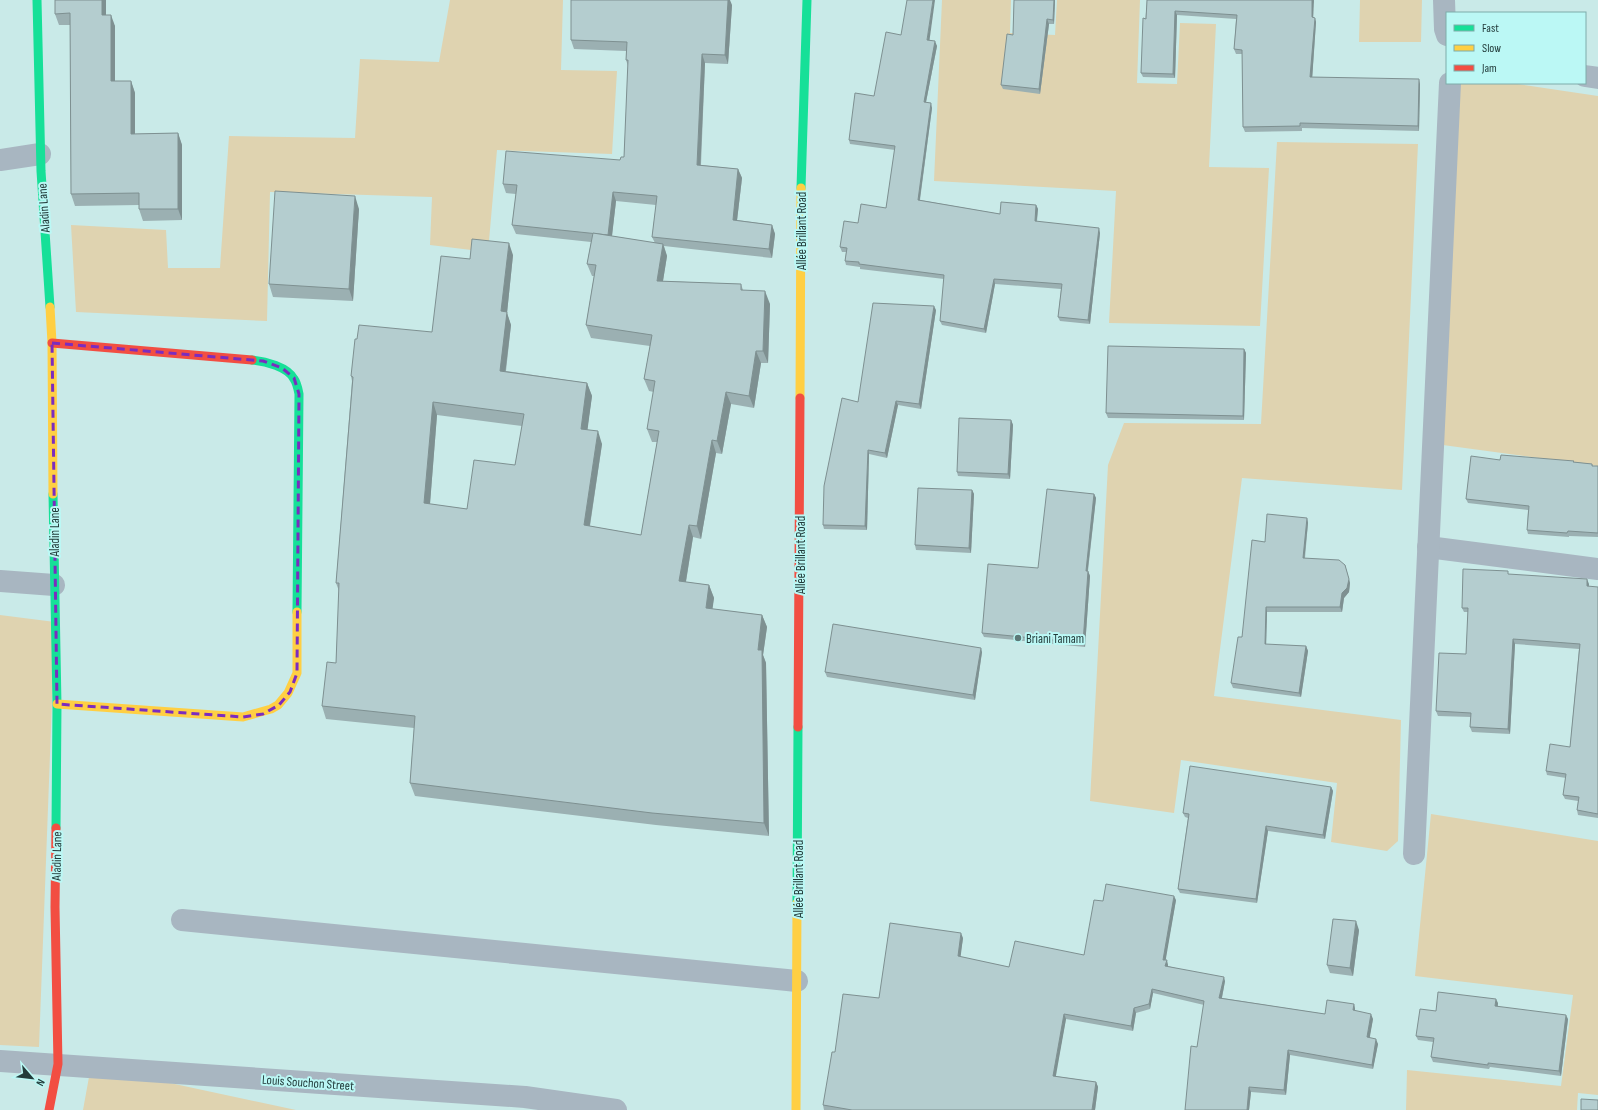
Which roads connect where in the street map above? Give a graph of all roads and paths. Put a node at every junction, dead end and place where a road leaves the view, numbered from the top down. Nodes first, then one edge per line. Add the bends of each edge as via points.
1 (37, 0) edge
2 (807, 0) edge
3 (1444, 0) edge
4 (1446, 32) edge
5 (1586, 76) edge
6 (1598, 78) edge
7 (1450, 84) edge
8 (40, 154) junction
9 (0, 160) edge
10 (52, 343) junction
11 (1428, 547) junction
12 (1598, 569) edge
13 (0, 581) edge
14 (54, 585) junction
15 (57, 704) junction
16 (1414, 854) dead end
17 (182, 920) dead end
18 (797, 981) junction
19 (0, 1061) edge
20 (58, 1064) junction
21 (49, 1110) edge
22 (616, 1110) edge
23 (796, 1110) edge

1 - 8 street, Aladin Lane
2 - 18 street, Allée Brillant Road via 801,191
3 - 4 street
5 - 6 street
7 - 11 street
8 - 9 street
8 - 10 street, Aladin Lane
10 - 14 street, Aladin Lane
10 - 15 street via 263,361 282,368 294,378 299,394 297,673 290,692 279,705 263,714 243,717
11 - 12 street
11 - 16 street
13 - 14 street
14 - 15 street, Aladin Lane
15 - 20 street, Aladin Lane via 55,907
17 - 18 street
18 - 23 street, Allée Brillant Road
19 - 20 street, Louis Souchon Street
20 - 21 street, Aladin Lane
20 - 22 street, Louis Souchon Street via 526,1097

